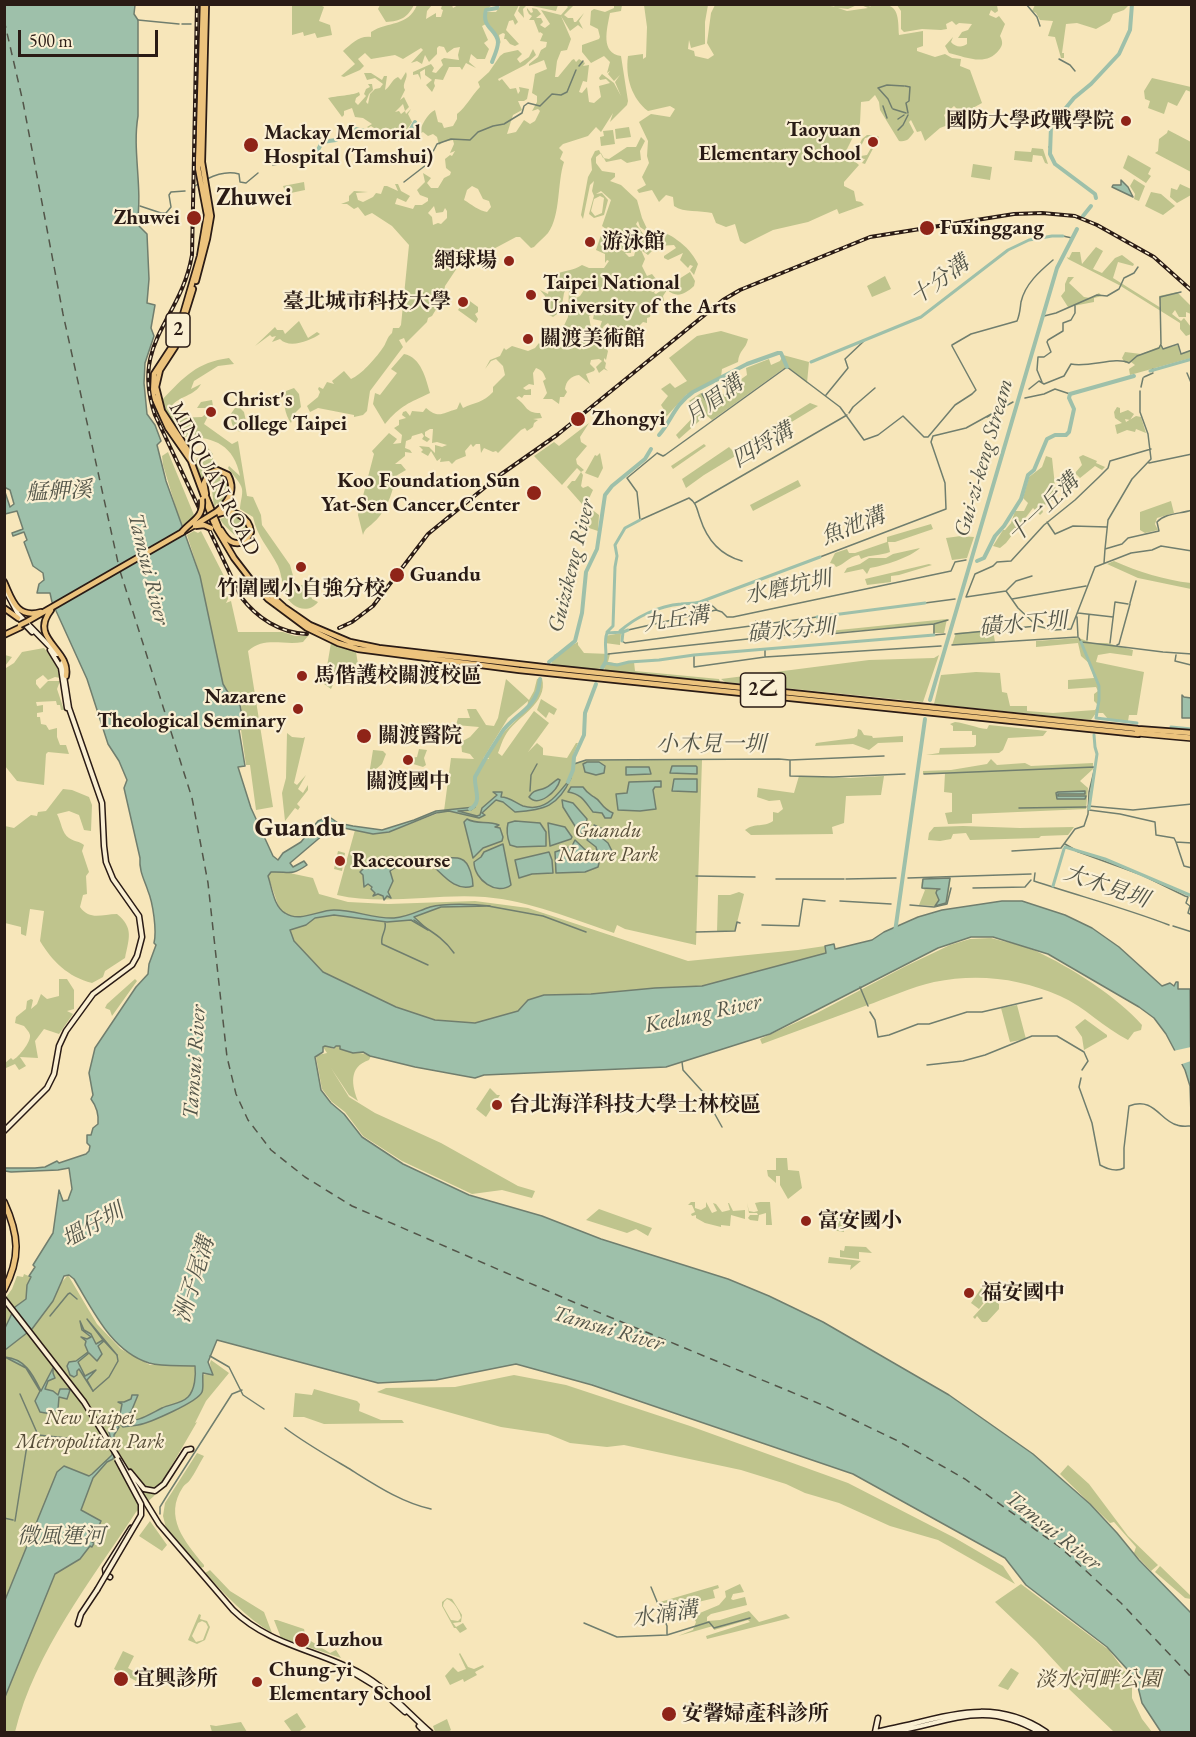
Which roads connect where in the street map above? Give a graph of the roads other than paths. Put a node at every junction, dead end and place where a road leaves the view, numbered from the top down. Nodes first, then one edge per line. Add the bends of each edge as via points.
1 (205, 4) edge
2 (203, 181) junction
3 (183, 449) junction
4 (208, 500) junction
5 (213, 515) junction
6 (193, 526) junction
7 (219, 526) junction
8 (182, 532) junction
9 (228, 548) junction
10 (4, 582) edge
11 (257, 586) junction
12 (4, 587) edge
13 (4, 593) edge
14 (4, 608) edge
15 (52, 608) junction
16 (18, 618) junction
17 (4, 634) edge
18 (419, 655) junction
19 (548, 670) junction
20 (66, 676) junction
21 (932, 710) junction
22 (1137, 731) junction
23 (1191, 736) edge
24 (139, 920) junction
25 (4, 1129) edge
26 (4, 1202) edge
27 (4, 1209) edge
28 (4, 1283) edge
29 (4, 1290) edge
30 (4, 1301) edge
31 (191, 1449) dead end
32 (119, 1460) junction
33 (140, 1520) junction
34 (110, 1577) dead end
35 (78, 1624) dead end
36 (878, 1718) dead end
37 (915, 1727) junction
38 (427, 1732) edge
39 (875, 1732) edge
40 (892, 1732) edge
41 (907, 1732) edge
42 (1039, 1732) edge
43 (1046, 1732) edge

1 - 2 main road, MINQUAN ROAD / 2
2 - 3 main road, MINQUAN ROAD / 2 via 207,215 200,256 177,335 157,368 152,385 161,417
2 - 4 main road, MINQUAN ROAD / 2 via 211,212 207,239 181,334 160,370 156,387 162,411 192,459
3 - 5 main road, MINQUAN ROAD / 2
3 - 8 main road, bridge via 203,508 198,519
4 - 5 main road, 2
4 - 5 main road via 206,476 217,470 224,472 230,478 232,490
5 - 6 main road, bridge
5 - 7 main road, 2乙
5 - 7 main road via 225,511 239,514 248,521 251,532 246,541 233,543
5 - 9 main road, MINQUAN ROAD / 2乙
6 - 8 main road, bridge
6 - 11 main road, bridge via 204,525 214,531 238,568
7 - 9 main road, MINQUAN ROAD / 2乙
8 - 15 main road
9 - 11 main road, MINQUAN ROAD / 2乙
10 - 15 main road via 18,609 34,613
11 - 18 main road, MINQUAN ROAD / 2乙 via 276,606 308,626 368,648
12 - 20 main road via 18,614 57,653
13 - 16 main road
14 - 16 main road
15 - 17 main road, bridge
15 - 20 main road via 46,617 45,632 63,659
16 - 24 main road via 58,661 67,709 99,801 105,867
18 - 19 main road, 2乙
18 - 19 main road, 2乙 via 538,672
19 - 21 main road, 2乙
19 - 21 main road, 2乙 via 922,712
20 - 24 main road via 69,708 102,803 106,862
21 - 22 main road, 2乙
22 - 23 main road, 2乙
22 - 23 highway
24 - 25 main road via 140,937 130,963 86,999 58,1041 47,1085
26 - 29 highway via 17,1244 15,1264
27 - 28 highway via 14,1243
30 - 32 main road
31 - 32 main road via 186,1450 158,1490 141,1487
32 - 33 main road, bridge via 141,1504
32 - 38 main road, bridge via 154,1520 246,1622 276,1640 361,1673 396,1700
33 - 34 main road, bridge via 105,1569
33 - 35 main road, bridge
36 - 39 main road
37 - 40 main road
37 - 41 main road
37 - 42 main road via 984,1715 1017,1722
39 - 43 main road via 971,1711 1011,1716

